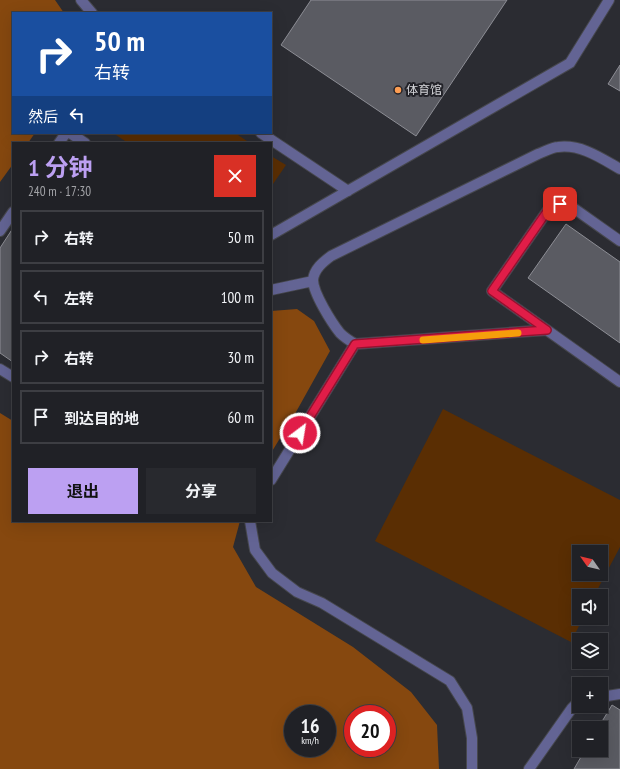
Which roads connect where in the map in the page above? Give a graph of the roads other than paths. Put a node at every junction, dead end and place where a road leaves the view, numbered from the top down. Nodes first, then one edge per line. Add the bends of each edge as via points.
1 (81, 0) edge
2 (609, 0) edge
3 (91, 12) edge
4 (72, 134) edge
5 (262, 134) edge
6 (84, 142) edge
7 (620, 169) edge
8 (348, 191) junction
9 (12, 213) edge
10 (0, 231) edge
11 (272, 234) edge
12 (620, 241) edge
13 (313, 281) junction
14 (272, 290) edge
15 (547, 330) junction
16 (355, 344) junction
17 (0, 369) edge
18 (12, 376) edge
19 (620, 382) edge
20 (272, 478) edge
21 (250, 522) edge
22 (620, 694) edge
23 (608, 696) edge
24 (572, 708) edge
25 (472, 769) edge
26 (529, 769) edge

1 - 3 lane
2 - 8 lane via 570,63
4 - 6 lane
5 - 8 lane
7 - 13 lane via 576,147 557,147 516,164 331,256 318,266
8 - 11 lane
9 - 10 lane
12 - 15 lane via 572,207 560,204 548,210 492,291
13 - 14 lane
13 - 16 lane via 331,322 341,335
15 - 16 lane
15 - 19 lane
16 - 20 lane
17 - 18 lane
21 - 25 lane via 255,550 272,573 297,592 322,603 450,681 467,708 472,738
22 - 23 lane
24 - 26 lane

